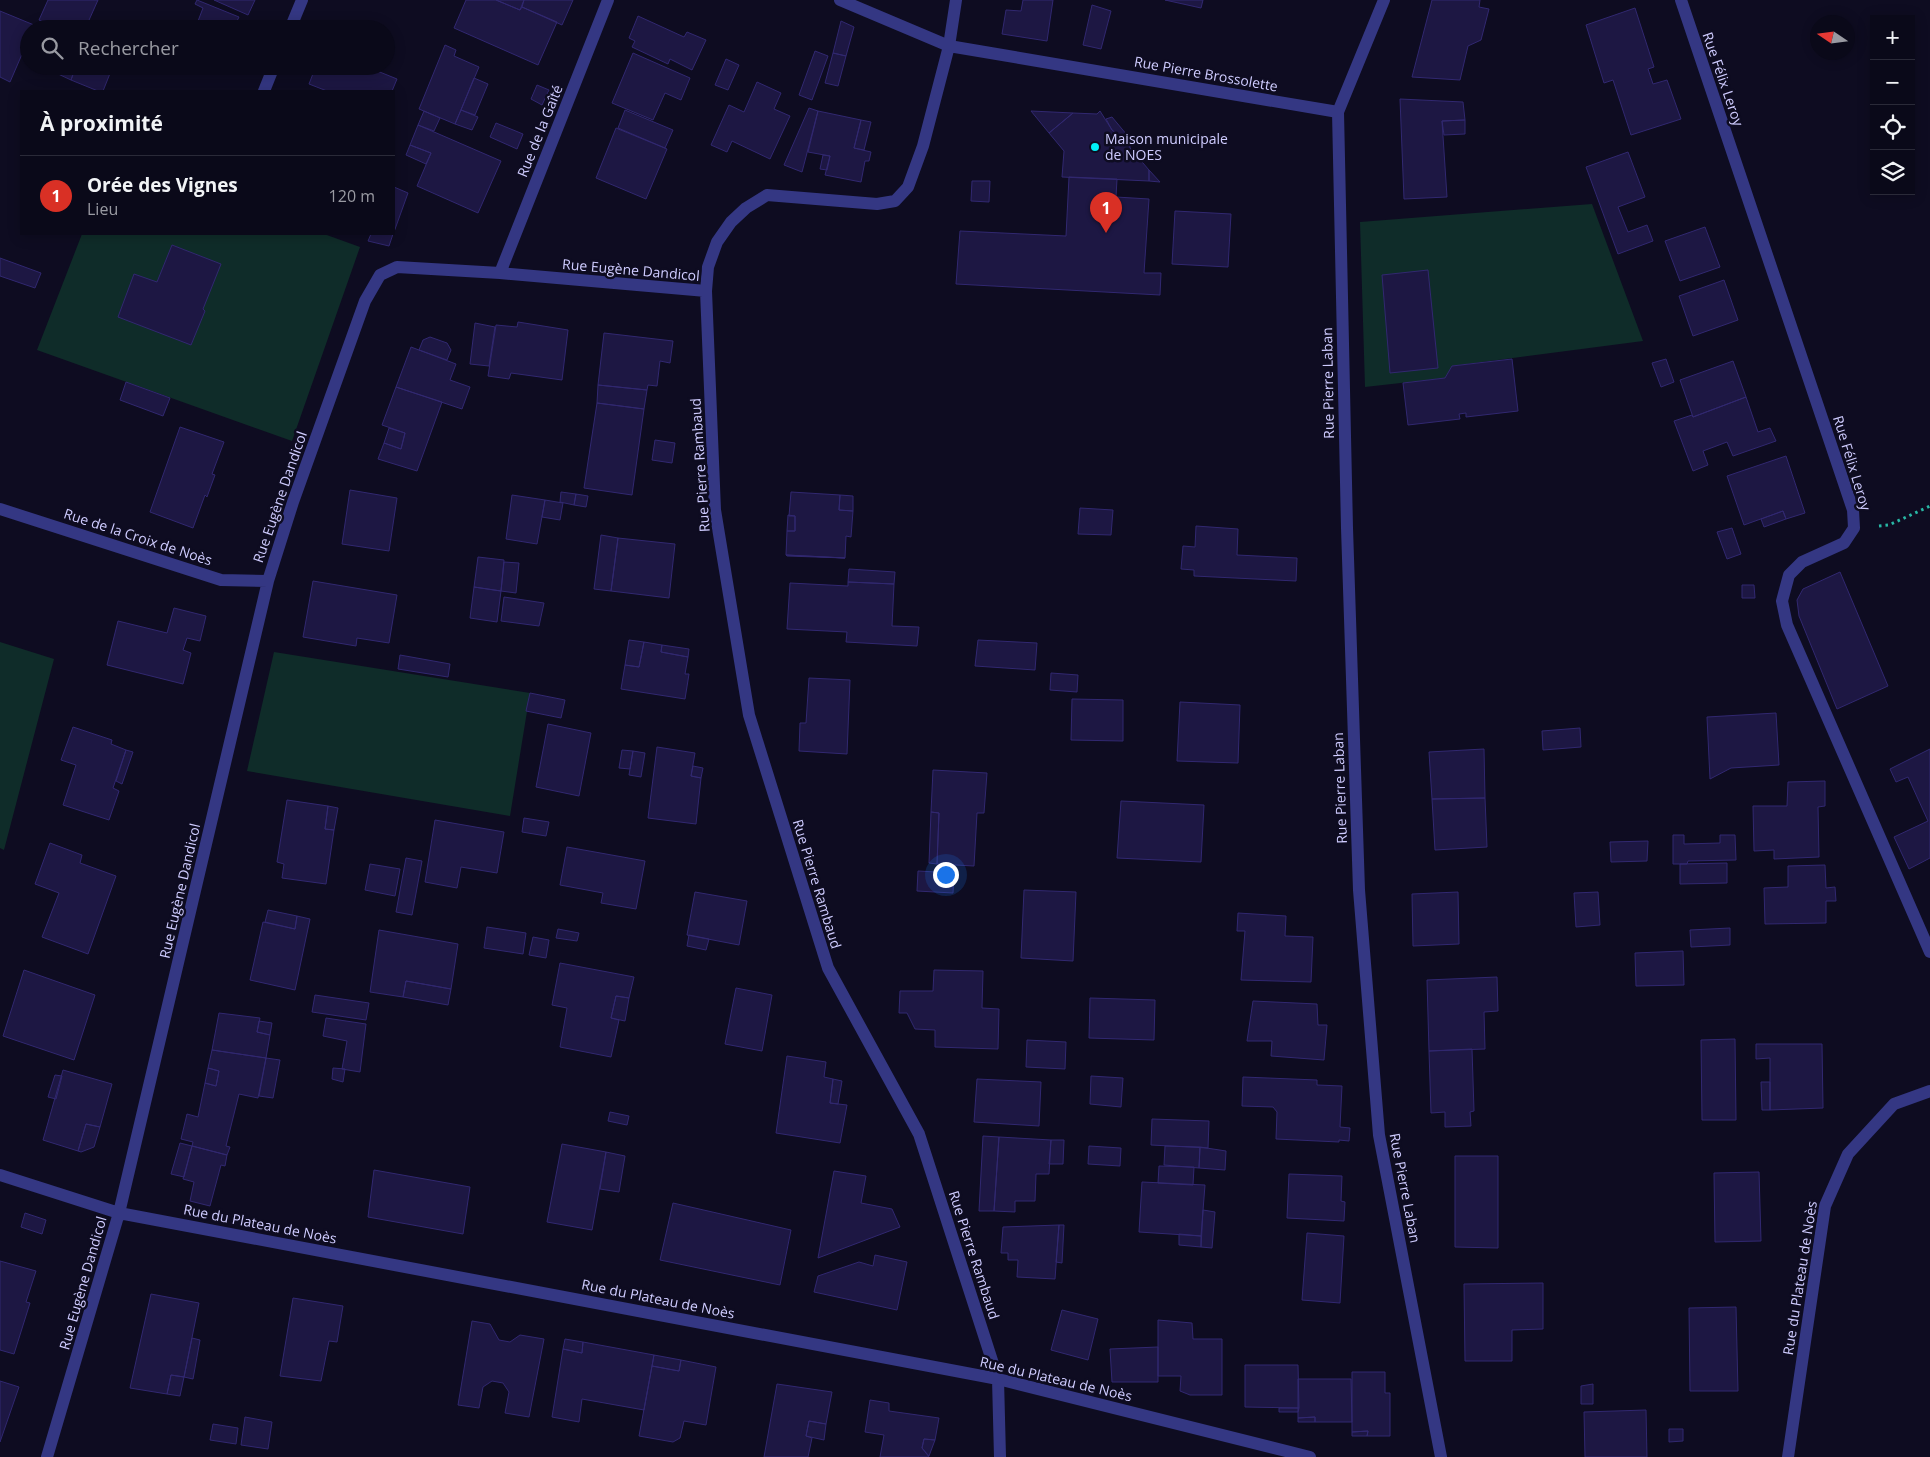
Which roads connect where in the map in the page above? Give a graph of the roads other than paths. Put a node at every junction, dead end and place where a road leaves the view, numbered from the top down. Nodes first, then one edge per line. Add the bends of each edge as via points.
1 (302, 0) edge
2 (608, 0) edge
3 (840, 0) edge
4 (956, 0) edge
5 (1384, 0) edge
6 (1681, 0) edge
7 (294, 20) edge
8 (949, 46) junction
9 (270, 75) edge
10 (264, 90) edge
11 (1338, 112) junction
12 (500, 273) junction
13 (706, 292) junction
14 (0, 509) edge
15 (268, 581) junction
16 (1930, 952) edge
17 (1930, 1090) edge
18 (0, 1175) edge
19 (119, 1213) junction
20 (998, 1379) junction
21 (47, 1457) edge
22 (1000, 1457) edge
23 (1310, 1457) edge
24 (1441, 1457) edge
25 (1788, 1457) edge

1 - 7 street
2 - 12 street, Rue de la Gaîté
3 - 8 street, Rue Pierre Brossolette
4 - 8 street, Rue Eugène Dandicol
5 - 11 street
6 - 16 street, Rue Félix Leroy via 1854,510 1854,528 1844,543 1802,562 1789,575 1782,600 1787,625
8 - 11 street, Rue Pierre Brossolette
8 - 13 street, Rue Eugène Dandicol via 923,146 908,187 902,194 895,201 876,204 767,195 731,222 717,242 708,267
9 - 10 street
11 - 24 street, Rue Pierre Laban via 1359,890 1379,1135
12 - 13 street, Rue Eugène Dandicol
12 - 15 street, Rue Eugène Dandicol via 397,267 380,275 362,311
13 - 20 street, Rue Pierre Rambaud via 715,510 749,715 828,968 919,1134
14 - 15 street, Rue de la Croix de Noès via 221,580
15 - 19 street, Rue Eugène Dandicol
17 - 25 street, Rue du Plateau de Noès via 1894,1104 1848,1154 1825,1206
18 - 19 street, Rue du Plateau de Noès
19 - 20 street, Rue du Plateau de Noès
19 - 21 street, Rue Eugène Dandicol
20 - 22 street, Rue Pierre Rambaud
20 - 23 street, Rue du Plateau de Noès

